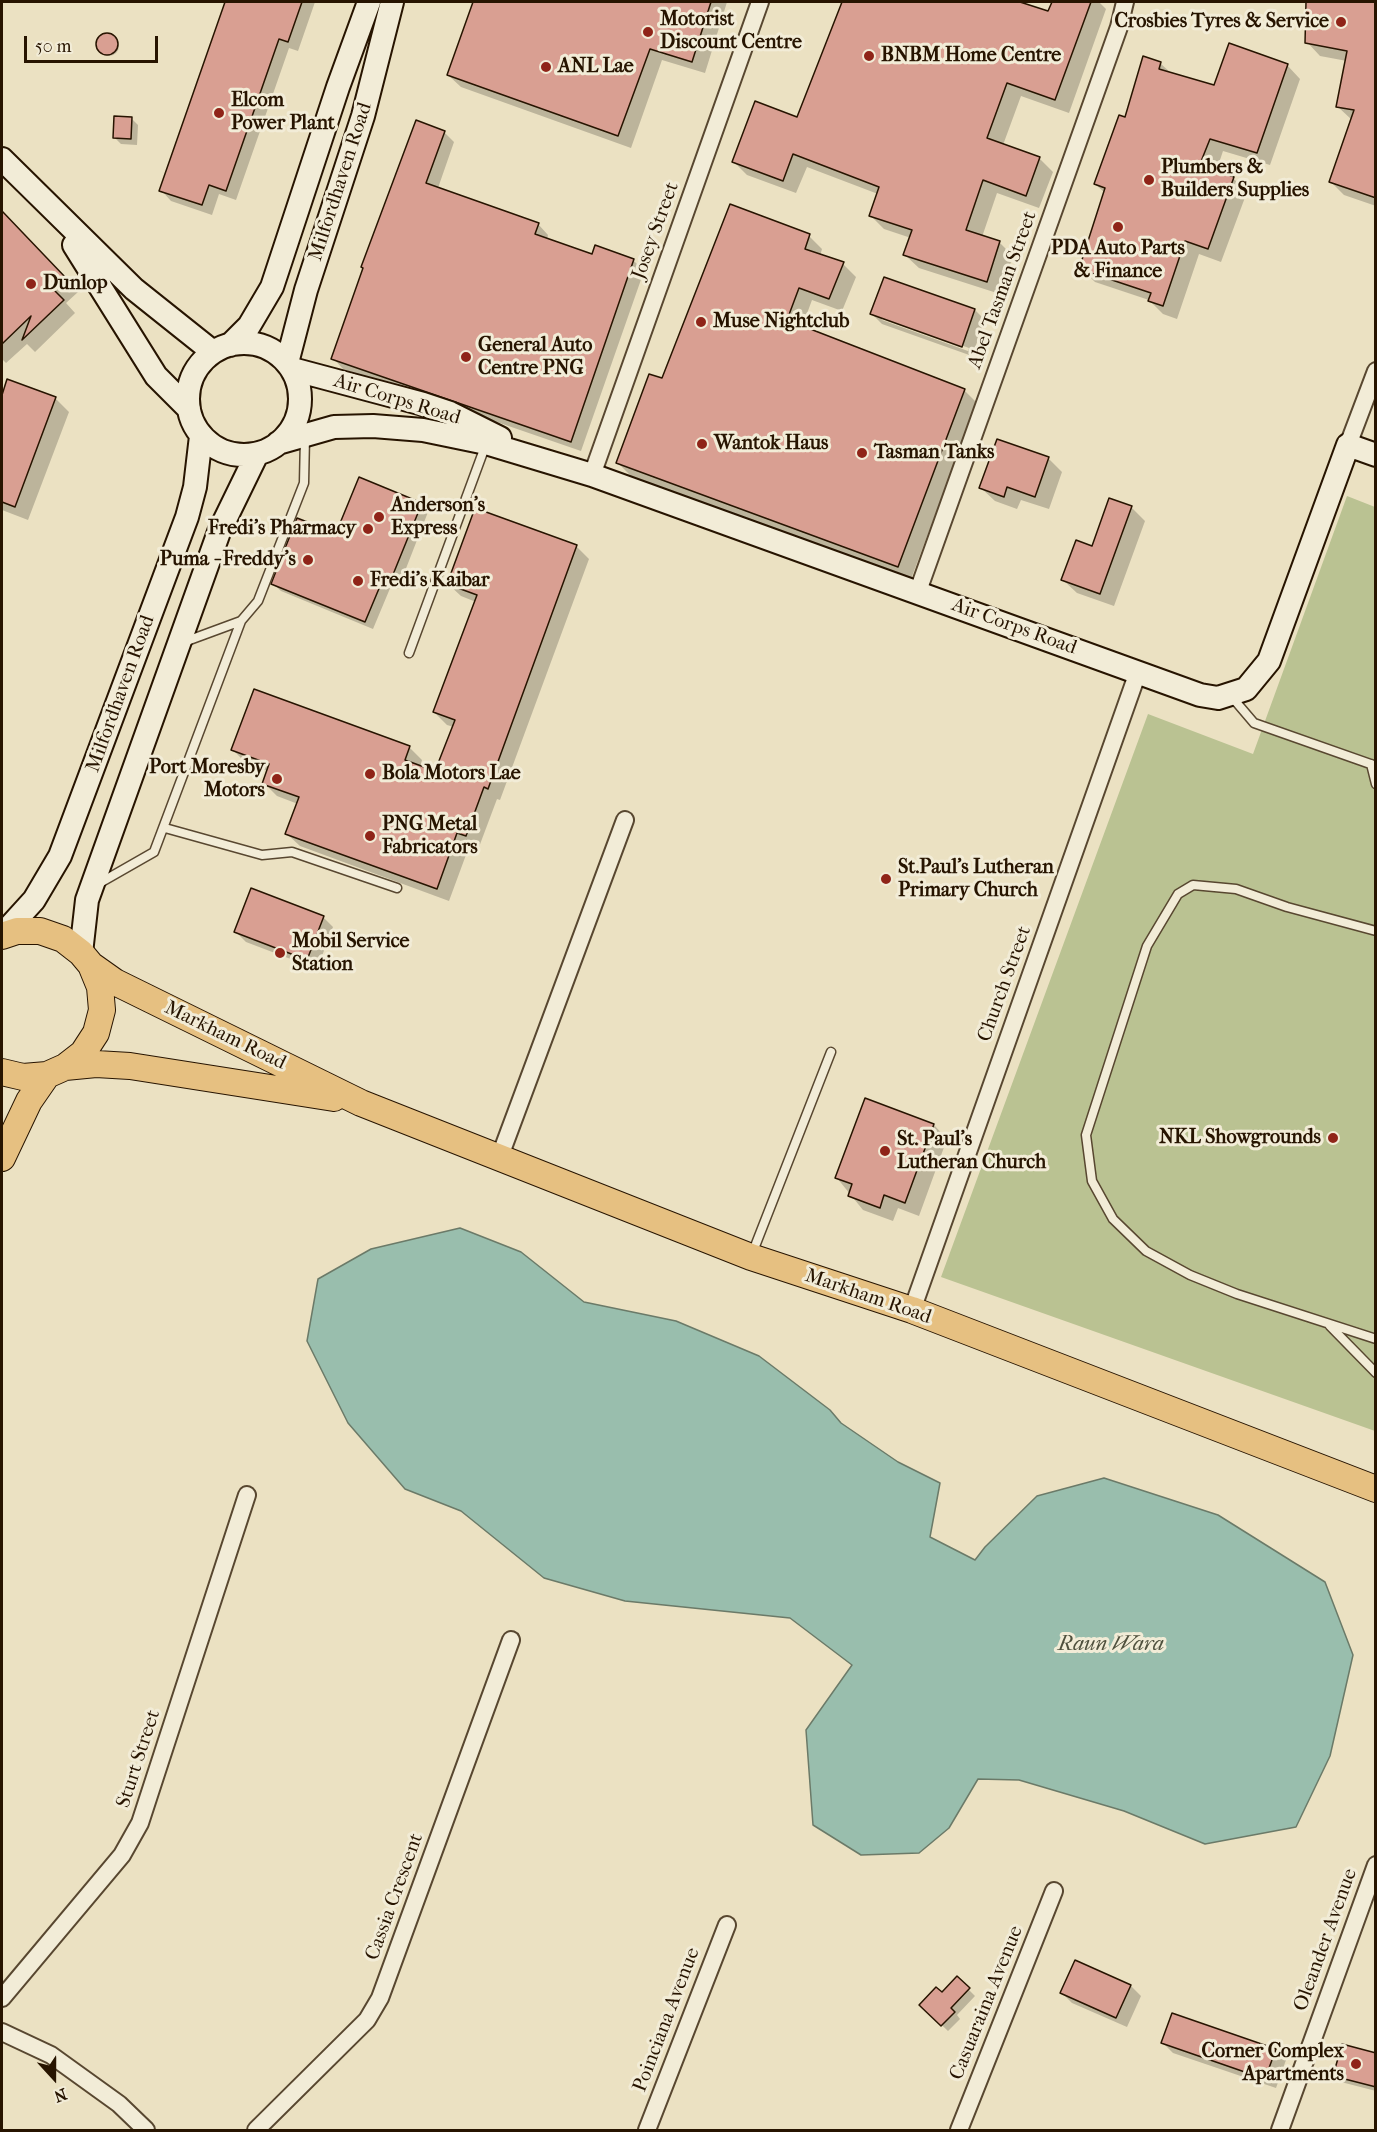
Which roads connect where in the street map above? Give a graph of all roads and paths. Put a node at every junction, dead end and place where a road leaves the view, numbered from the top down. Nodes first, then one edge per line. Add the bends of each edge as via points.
1 (369, 2) edge
2 (392, 2) edge
3 (760, 2) edge
4 (1125, 2) edge
5 (2, 159) edge
6 (48, 206) junction
7 (221, 348) junction
8 (290, 366) junction
9 (1376, 371) edge
10 (189, 410) junction
11 (305, 434) junction
12 (201, 436) junction
13 (278, 443) junction
14 (486, 443) junction
15 (1348, 445) junction
16 (257, 454) junction
17 (530, 455) junction
18 (1376, 455) edge
19 (592, 475) junction
20 (918, 591) junction
21 (241, 621) junction
22 (179, 643) junction
23 (409, 653) dead end
24 (1138, 672) junction
25 (1230, 696) junction
26 (1373, 765) edge
27 (1376, 784) edge
28 (624, 820) dead end
29 (165, 828) junction
30 (92, 887) junction
31 (397, 888) dead end
32 (1376, 931) edge
33 (2, 935) edge
34 (86, 959) junction
35 (831, 1052) dead end
36 (56, 1071) junction
37 (2, 1072) edge
38 (361, 1103) junction
39 (500, 1156) junction
40 (2, 1158) edge
41 (751, 1257) junction
42 (912, 1310) junction
43 (1330, 1325) junction
44 (1376, 1339) edge
45 (1376, 1373) edge
46 (1376, 1489) edge
47 (247, 1495) dead end
48 (511, 1640) dead end
49 (1376, 1865) edge
50 (1054, 1891) dead end
51 (727, 1925) dead end
52 (2, 1998) edge
53 (2, 2032) edge
54 (146, 2130) edge
55 (256, 2130) edge
56 (647, 2130) edge
57 (959, 2130) edge
58 (1280, 2130) edge

1 - 7 main road, Milfordhaven Road via 272,287 249,326
2 - 8 main road, Milfordhaven Road via 363,116 306,290
3 - 19 street, Josey Street
4 - 20 street, Abel Tasman Street
5 - 6 main road
6 - 7 main road via 134,289
6 - 10 main road via 156,376
7 - 8 main road via 248,343 265,346
7 - 10 main road via 198,367 189,388
8 - 13 main road via 299,385 301,403 297,420
8 - 17 main road, Air Corps Road via 450,413
9 - 15 street
10 - 12 main road
11 - 13 main road, Air Corps Road
11 - 14 main road, Air Corps Road via 334,427 373,426 423,430
11 - 21 lane via 304,483 258,601
12 - 16 main road via 226,452
12 - 33 main road, Milfordhaven Road via 187,517 60,856 34,900
13 - 16 main road
14 - 17 main road, Air Corps Road
14 - 23 lane
15 - 18 main road
15 - 25 main road via 1269,661 1246,689
16 - 22 main road, Milfordhaven Road via 219,532
17 - 19 main road, Air Corps Road
19 - 20 main road, Air Corps Road
20 - 24 main road, Air Corps Road
21 - 22 lane
21 - 29 lane
22 - 30 main road, Milfordhaven Road
24 - 25 main road, Air Corps Road via 1200,695
24 - 42 street, Church Street
25 - 26 lane via 1254,723
26 - 27 lane
28 - 39 street
29 - 30 lane via 154,852
29 - 31 lane via 262,855 292,852
30 - 34 main road, Milfordhaven Road via 84,919
32 - 43 lane via 1236,889 1193,885 1178,894 1147,946 1086,1135 1092,1181 1113,1219 1146,1251 1199,1279
33 - 34 main road, Markham Road via 40,931 63,939
34 - 36 main road via 100,987 102,1010 96,1033 83,1053
34 - 38 main road, Markham Road via 115,982
35 - 41 lane
36 - 37 main road, Markham Road via 23,1077
36 - 38 main road, Markham Road via 96,1064 130,1066
36 - 40 main road via 29,1101
38 - 39 main road, Markham Road
39 - 41 main road, Markham Road
41 - 42 main road, Markham Road
42 - 46 main road, Markham Road
43 - 44 lane
43 - 45 lane
47 - 52 street, Sturt Street via 140,1823 122,1855
48 - 55 street, Cassia Crescent via 380,1998 367,2020
49 - 58 street, Oleander Avenue
50 - 57 street, Casuaraina Avenue
51 - 56 street, Poinciana Avenue
53 - 54 street via 51,2055 119,2104

